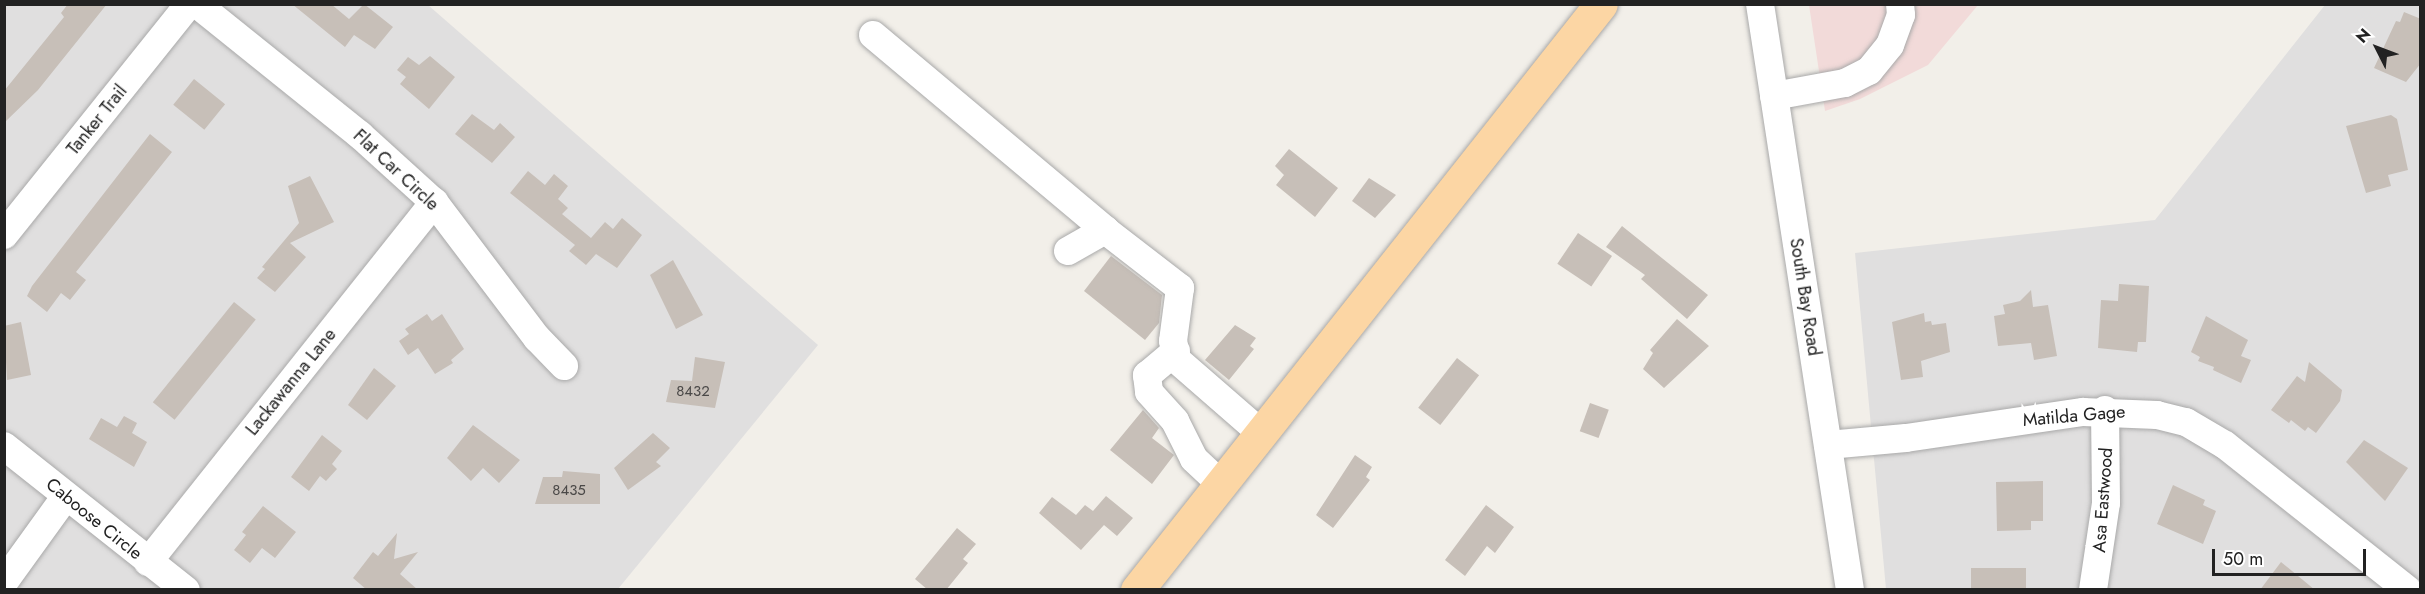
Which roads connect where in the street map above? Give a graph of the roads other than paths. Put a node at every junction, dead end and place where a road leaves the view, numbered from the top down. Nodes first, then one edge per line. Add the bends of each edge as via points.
1 (189, 4) edge
2 (197, 4) edge
3 (1601, 4) edge
4 (1760, 4) edge
5 (1900, 4) edge
6 (873, 35) dead end
7 (1774, 96) junction
8 (434, 202) junction
9 (1105, 230) junction
10 (4, 235) edge
11 (1068, 251) dead end
12 (1176, 351) junction
13 (564, 366) dead end
14 (2106, 410) junction
15 (1261, 433) junction
16 (1828, 445) junction
17 (4, 446) edge
18 (1221, 484) junction
19 (66, 496) junction
20 (148, 562) junction
21 (4, 582) edge
22 (186, 590) edge
23 (1137, 590) edge
24 (1850, 590) edge
25 (2093, 590) edge
26 (2408, 590) edge

1 - 10 street, Tanker Trail
2 - 8 street, Flat Car Circle via 360,135
3 - 15 main road
4 - 7 street, South Bay Road
5 - 7 street via 1901,15 1890,45 1869,71 1845,83
6 - 9 street
7 - 16 street, South Bay Road
8 - 13 street, Flat Car Circle via 537,338
8 - 20 street, Lackawanna Lane
9 - 11 street
9 - 12 street via 1180,288
12 - 15 street via 1177,360 1185,368
12 - 18 street via 1147,375 1149,392 1175,421 1194,459
14 - 16 street, Matilda Gage
14 - 25 street, Asa Eastwood via 2106,503
14 - 26 street, Matilda Gage via 2142,411 2186,422 2225,445
15 - 18 main road
16 - 24 street, South Bay Road
17 - 19 street, Caboose Circle
18 - 23 main road
19 - 20 street, Caboose Circle
19 - 21 street
20 - 22 street, Caboose Circle

